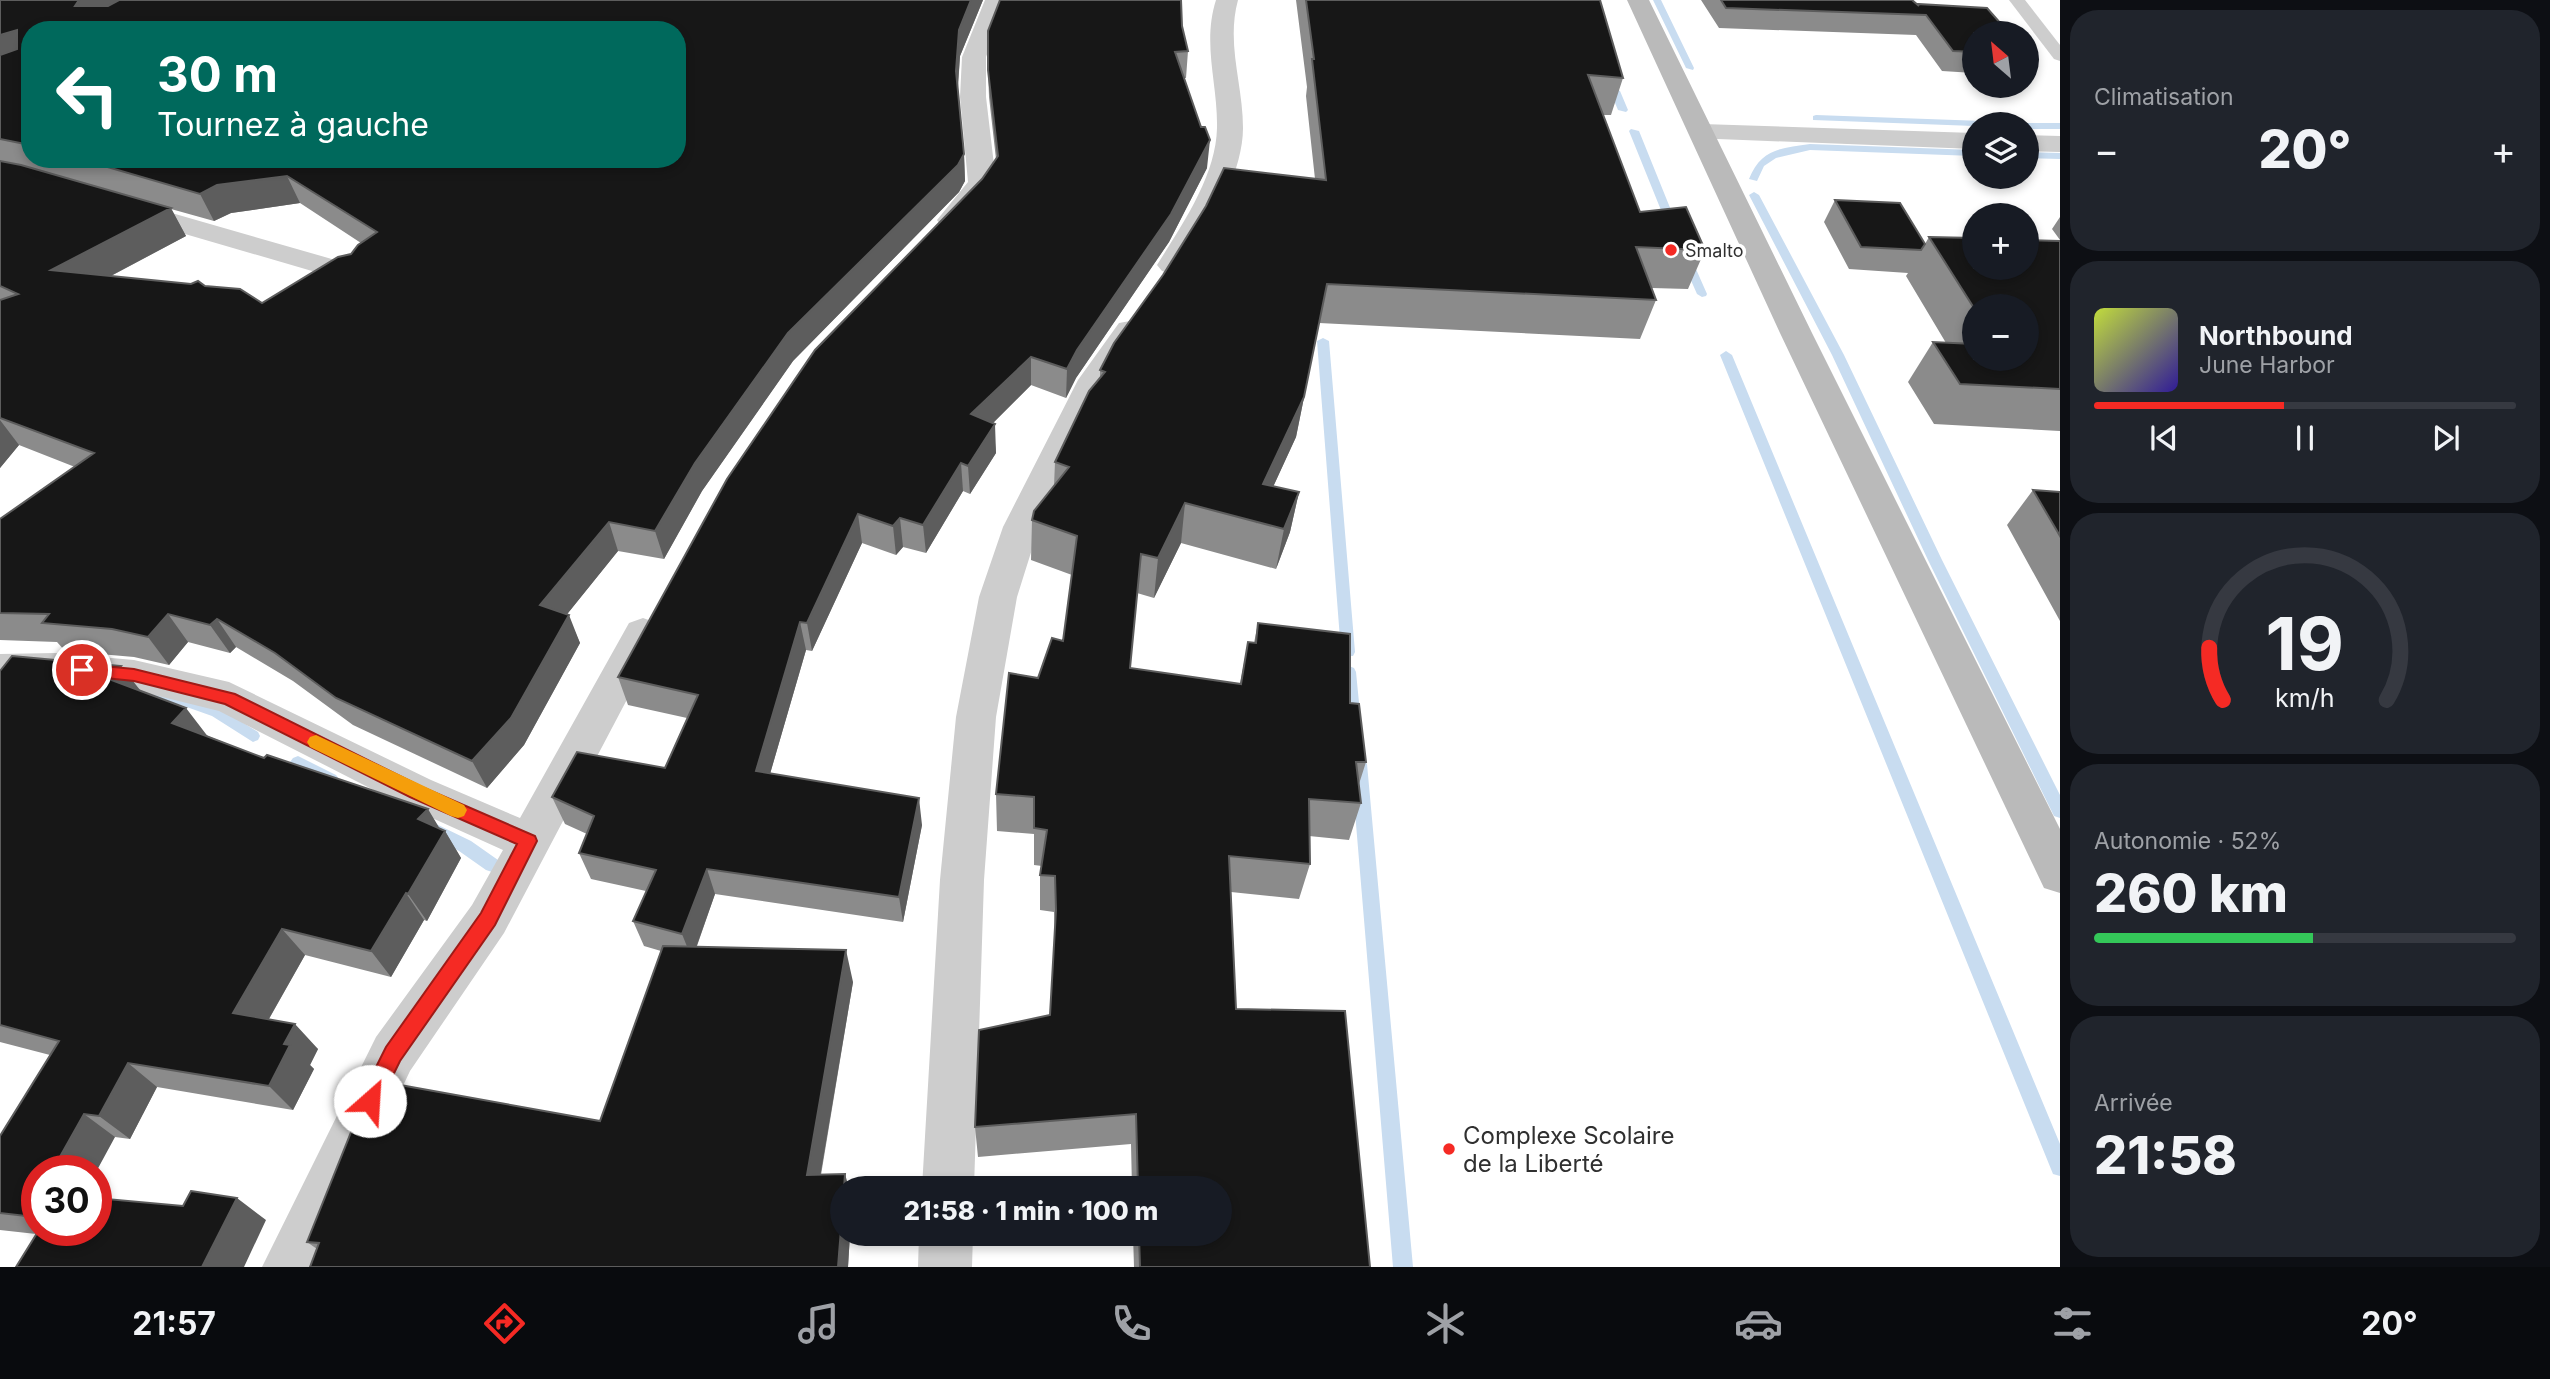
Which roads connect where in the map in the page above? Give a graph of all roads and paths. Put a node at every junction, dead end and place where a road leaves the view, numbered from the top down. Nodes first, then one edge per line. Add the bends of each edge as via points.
1 (996, 0) edge
2 (1227, 0) edge
3 (1638, 0) edge
4 (2017, 0) edge
5 (2060, 56) edge
6 (1702, 132) junction
7 (1962, 141) edge
8 (2039, 143) edge
9 (2060, 144) edge
10 (108, 202) edge
11 (923, 249) edge
12 (353, 274) edge
13 (662, 598) edge
14 (0, 668) edge
15 (528, 841) junction
16 (2060, 874) edge
17 (949, 1176) edge
18 (946, 1246) edge
19 (289, 1267) edge
20 (945, 1267) edge

1 - 11 street via 974,57 973,97 982,182
2 - 17 street via 1220,38 1230,130 1226,161 1185,243 1094,380 1021,527 998,597 974,731
3 - 6 street
4 - 5 lane
6 - 7 street
6 - 16 street
8 - 9 street
10 - 12 street
13 - 15 street
14 - 15 street via 134,675 229,698 416,792
15 - 19 street via 488,919 393,1054
18 - 20 street

